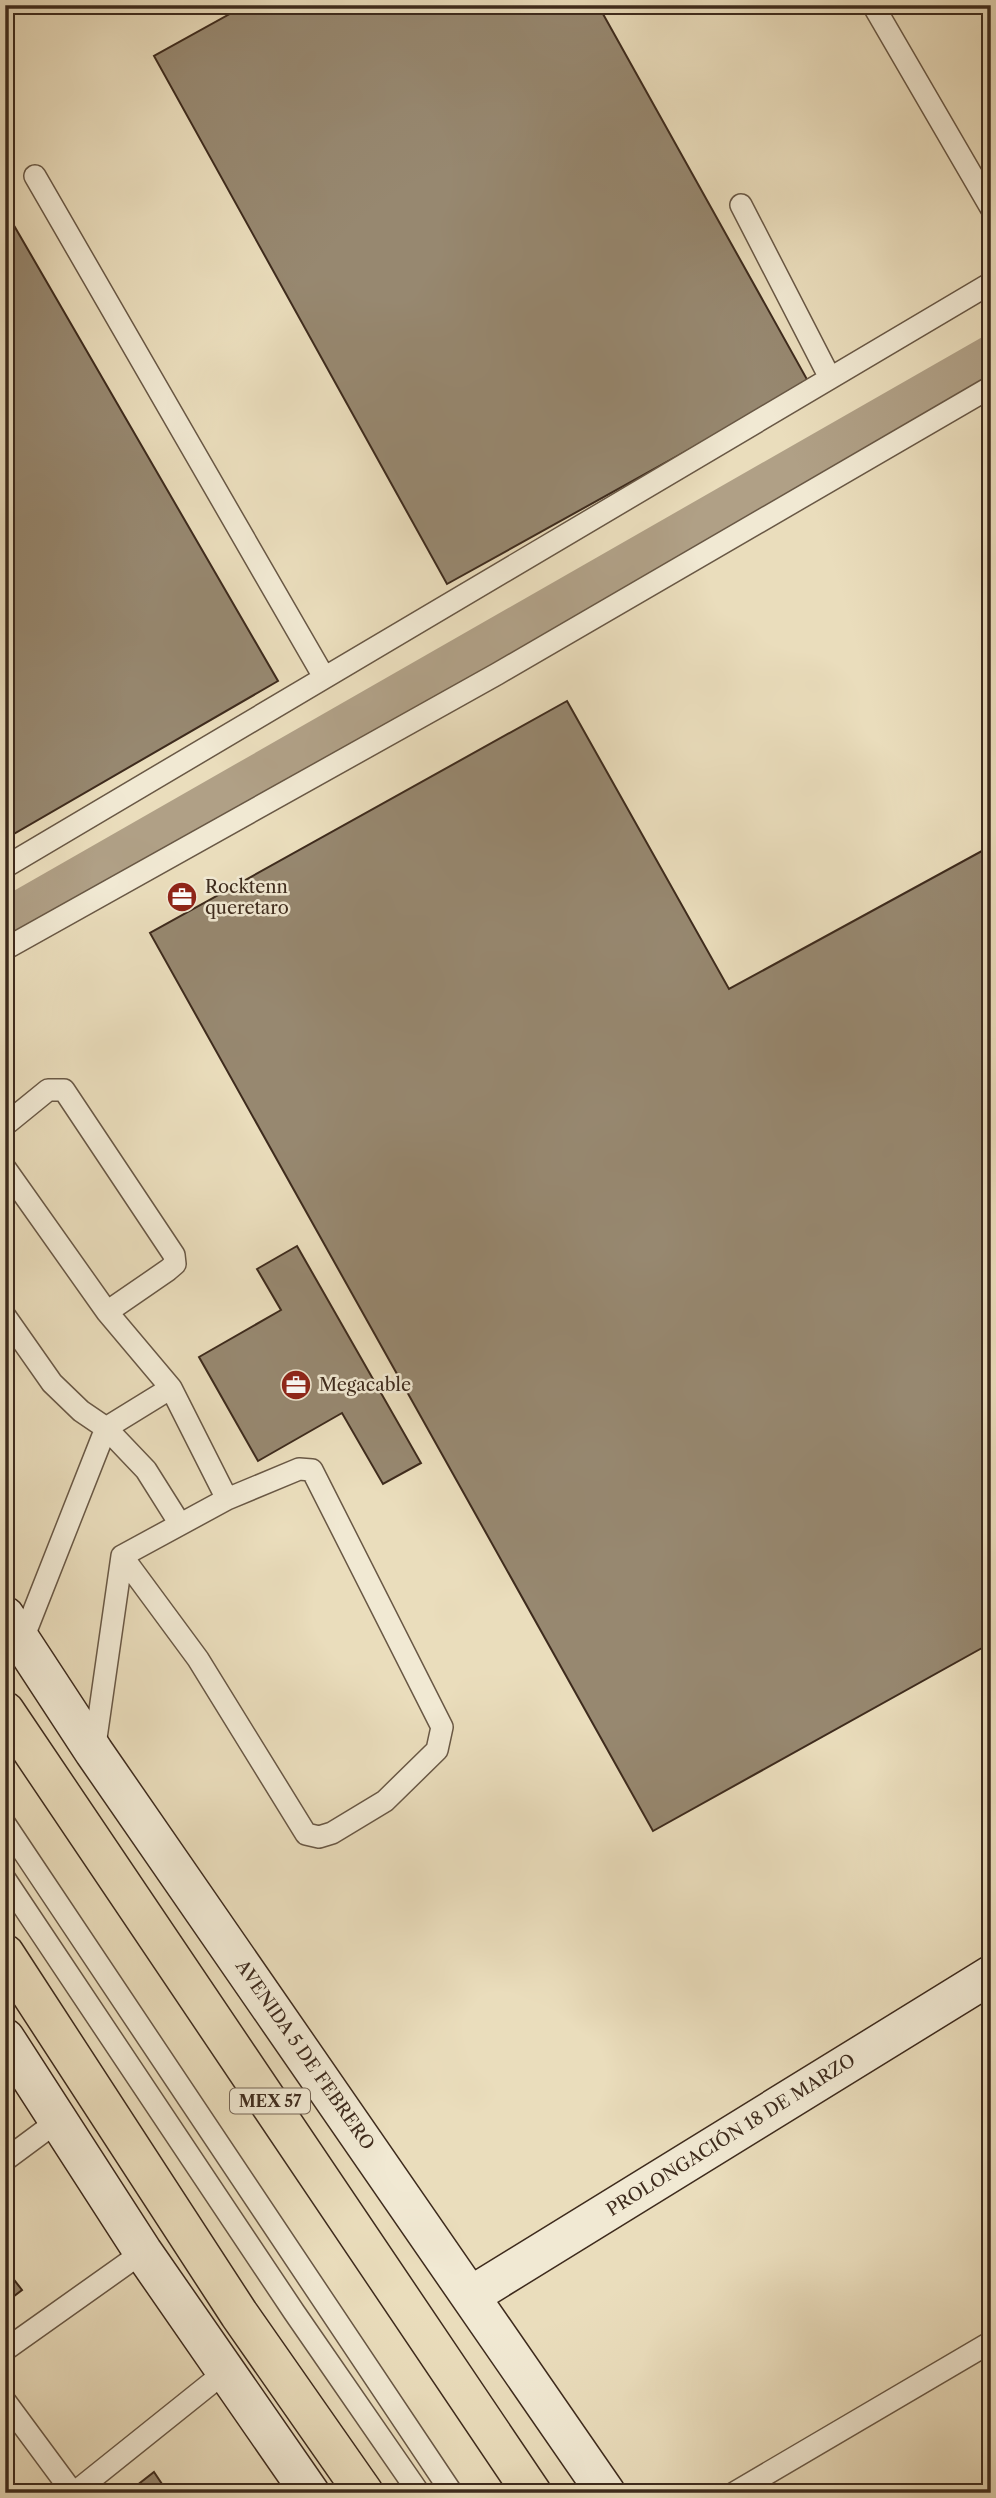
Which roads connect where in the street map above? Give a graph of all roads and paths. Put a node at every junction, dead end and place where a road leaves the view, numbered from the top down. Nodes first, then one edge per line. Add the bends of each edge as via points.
1 (873, 5) edge
2 (35, 176) dead end
3 (741, 205) dead end
4 (991, 208) edge
5 (991, 283) edge
6 (830, 378) junction
7 (991, 387) edge
8 (324, 677) junction
9 (5, 867) edge
10 (5, 949) edge
11 (5, 1125) edge
12 (5, 1168) edge
13 (107, 1312) junction
14 (5, 1315) edge
15 (171, 1388) junction
16 (106, 1428) junction
17 (227, 1499) junction
18 (180, 1524) junction
19 (122, 1556) junction
20 (13, 1629) edge
21 (5, 1711) edge
22 (94, 1752) junction
23 (5, 1824) edge
24 (5, 1879) edge
25 (5, 1954) edge
26 (991, 1975) edge
27 (7, 2043) edge
28 (59, 2120) junction
29 (5, 2160) edge
30 (144, 2252) junction
31 (472, 2295) junction
32 (991, 2342) edge
33 (5, 2350) edge
34 (225, 2372) junction
35 (5, 2401) edge
36 (73, 2493) edge
37 (310, 2493) edge
38 (364, 2493) edge
39 (419, 2493) edge
40 (452, 2493) edge
41 (532, 2493) edge
42 (606, 2493) edge
43 (734, 2493) edge

1 - 4 lane
2 - 8 lane
3 - 6 lane
5 - 6 lane
6 - 8 lane
7 - 10 lane via 497,674
8 - 9 lane
11 - 13 lane via 48,1090 64,1090 174,1255 175,1264 169,1270
12 - 13 lane
13 - 15 lane
14 - 16 lane via 52,1383
15 - 16 lane
15 - 17 lane
16 - 18 lane via 146,1470
16 - 20 lane
17 - 18 lane
17 - 19 lane via 299,1469 313,1470 442,1727 437,1750 385,1801 332,1833 306,1834 198,1659
18 - 19 lane
19 - 22 lane
20 - 22 main road, AVENIDA 5 DE FEBRERO
21 - 41 highway, MEX 57
22 - 31 main road, AVENIDA 5 DE FEBRERO
23 - 40 lane
24 - 39 lane
25 - 38 highway via 231,2302
26 - 31 main road, PROLONGACIÓN 18 DE MARZO
27 - 28 main road
28 - 29 lane
28 - 30 main road
30 - 33 lane
30 - 34 main road
31 - 42 main road, AVENIDA 5 DE FEBRERO
32 - 43 lane
34 - 36 lane
34 - 37 main road
35 - 36 lane

